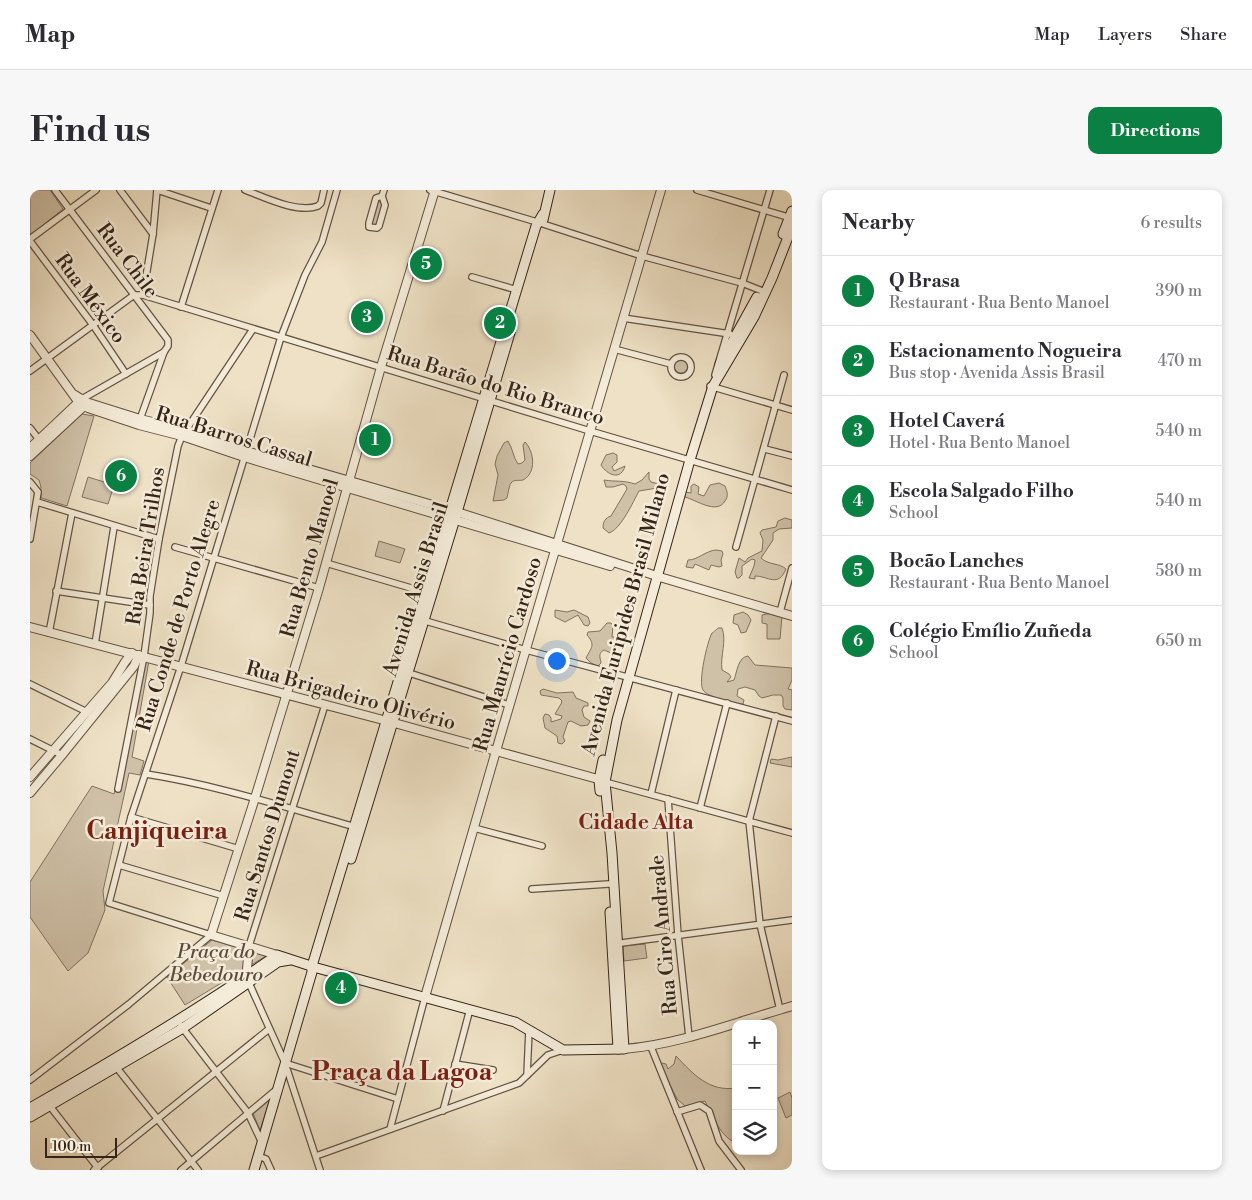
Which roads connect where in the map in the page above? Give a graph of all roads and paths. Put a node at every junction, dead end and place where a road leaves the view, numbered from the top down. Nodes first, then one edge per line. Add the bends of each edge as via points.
1 (55, 190) edge
2 (96, 190) edge
3 (120, 190) edge
4 (157, 190) edge
5 (218, 190) edge
6 (245, 190) edge
7 (324, 190) edge
8 (337, 190) edge
9 (433, 190) edge
10 (550, 190) edge
11 (661, 190) edge
12 (697, 190) edge
13 (770, 190) edge
14 (383, 193) edge
15 (211, 208) junction
16 (69, 210) junction
17 (764, 210) junction
18 (791, 216) edge
19 (541, 220) junction
20 (792, 227) edge
21 (152, 234) junction
22 (30, 240) edge
23 (642, 256) junction
24 (472, 277) dead end
25 (742, 283) junction
26 (516, 290) junction
27 (763, 291) junction
28 (134, 295) junction
29 (143, 296) junction
30 (181, 307) junction
31 (623, 318) junction
32 (93, 325) junction
33 (253, 329) junction
34 (30, 335) edge
35 (735, 335) junction
36 (281, 337) junction
37 (614, 349) junction
38 (164, 352) junction
39 (728, 353) junction
40 (47, 358) junction
41 (671, 364) dead end
42 (381, 368) junction
43 (30, 371) edge
44 (126, 374) junction
45 (715, 375) junction
46 (784, 375) dead end
47 (711, 386) junction
48 (487, 399) junction
49 (81, 401) junction
50 (775, 406) junction
51 (792, 410) edge
52 (139, 422) junction
53 (30, 428) edge
54 (590, 431) junction
55 (184, 433) junction
56 (41, 442) junction
57 (30, 448) edge
58 (765, 449) junction
59 (245, 454) junction
60 (30, 456) edge
61 (792, 456) edge
62 (688, 459) junction
63 (756, 480) junction
64 (30, 482) edge
65 (348, 484) junction
66 (792, 490) edge
67 (37, 502) junction
68 (72, 513) junction
69 (453, 514) junction
70 (114, 527) junction
71 (31, 528) edge
72 (30, 540) edge
73 (159, 540) junction
74 (556, 546) junction
75 (175, 547) dead end
76 (736, 547) dead end
77 (214, 557) junction
78 (326, 563) junction
79 (792, 568) edge
80 (657, 577) junction
81 (319, 588) junction
82 (56, 591) junction
83 (429, 593) junction
84 (103, 599) junction
85 (150, 606) junction
86 (780, 612) junction
87 (792, 616) edge
88 (421, 620) junction
89 (30, 626) edge
90 (49, 633) junction
91 (96, 644) junction
92 (526, 650) junction
93 (138, 655) junction
94 (181, 666) junction
95 (405, 671) junction
96 (627, 677) junction
97 (30, 684) edge
98 (676, 690) junction
99 (286, 694) junction
100 (104, 698) junction
101 (727, 704) junction
102 (325, 705) junction
103 (509, 705) junction
104 (87, 712) junction
105 (776, 716) junction
106 (792, 721) edge
107 (390, 722) junction
108 (30, 739) edge
109 (54, 750) junction
110 (496, 751) junction
111 (62, 755) junction
112 (146, 774) junction
113 (30, 777) edge
114 (602, 781) junction
115 (118, 789) dead end
116 (30, 793) edge
117 (651, 794) junction
118 (255, 798) junction
119 (668, 799) junction
120 (700, 808) junction
121 (292, 809) junction
122 (131, 817) junction
123 (749, 822) junction
124 (358, 828) junction
125 (474, 828) junction
126 (792, 833) edge
127 (542, 846) dead end
128 (239, 849) junction
129 (609, 854) junction
130 (119, 865) junction
131 (609, 884) junction
132 (532, 889) dead end
133 (224, 896) junction
134 (613, 917) junction
135 (792, 920) edge
136 (760, 924) junction
137 (211, 935) junction
138 (678, 935) junction
139 (615, 944) junction
140 (249, 946) junction
141 (277, 955) junction
142 (293, 960) junction
143 (314, 969) junction
144 (248, 980) junction
145 (425, 997) junction
146 (792, 1006) edge
147 (470, 1009) junction
148 (780, 1010) junction
149 (180, 1024) junction
150 (270, 1029) junction
151 (529, 1030) junction
152 (689, 1038) junction
153 (651, 1047) junction
154 (621, 1049) junction
155 (564, 1050) junction
156 (285, 1064) junction
157 (455, 1064) junction
158 (117, 1068) junction
159 (493, 1070) dead end
160 (217, 1071) junction
161 (527, 1074) junction
162 (30, 1080) edge
163 (278, 1088) junction
164 (398, 1099) junction
165 (47, 1102) junction
166 (30, 1108) edge
167 (443, 1111) junction
168 (676, 1112) junction
169 (248, 1113) junction
170 (30, 1118) edge
171 (157, 1120) junction
172 (390, 1129) junction
173 (262, 1143) junction
174 (258, 1156) junction
175 (316, 1156) junction
176 (192, 1161) junction
177 (97, 1169) edge
178 (181, 1170) edge
179 (198, 1170) edge
180 (254, 1170) edge
181 (271, 1170) edge
182 (320, 1170) edge
183 (701, 1170) edge
184 (741, 1170) edge

1 - 16 street, Rua Chile
2 - 16 street
3 - 21 street
4 - 15 street
4 - 21 street
5 - 15 street
6 - 7 street via 294,207 315,208 321,203
8 - 36 street via 322,242 305,275
9 - 19 street
9 - 42 street, Rua Bento Manoel
10 - 19 main road, Avenida Assis Brasil
11 - 23 street, Rua Maurício Cardoso
12 - 17 street
13 - 17 street
14 - 14 street via 374,202 369,227 379,226 385,205
15 - 30 street
16 - 22 street
16 - 28 street, Rua Chile
17 - 18 street
17 - 25 street
18 - 27 main road, Avenida Euripides Brasil Milano
19 - 23 street
19 - 26 main road, Avenida Assis Brasil
19 - 48 main road, Avenida Assis Brasil
20 - 27 main road, Avenida Euripides Brasil Milano
21 - 29 street
22 - 32 street, Rua México
23 - 25 street
23 - 31 street, Rua Maurício Cardoso
24 - 26 street
25 - 27 street
25 - 35 street
26 - 48 main road, Avenida Assis Brasil
27 - 35 main road, Avenida Euripides Brasil Milano
28 - 29 street, Rua Barão do Rio Branco
28 - 32 street
28 - 38 street, Rua Chile via 168,340
29 - 30 street, Rua Barão do Rio Branco
30 - 33 street, Rua Barão do Rio Branco
31 - 35 street
31 - 37 street, Rua Maurício Cardoso
32 - 40 street
32 - 44 street, Rua México
33 - 36 street, Rua Barão do Rio Branco
33 - 55 street, Rua Beira Trilhos
34 - 40 street
35 - 39 main road, Avenida Euripides Brasil Milano
35 - 45 street
36 - 42 street, Rua Barão do Rio Branco
36 - 59 street, Rua Conde de Porto Alegre
37 - 41 street
37 - 54 street, Rua Maurício Cardoso
38 - 44 street
38 - 52 street
39 - 45 main road, Avenida Euripides Brasil Milano
39 - 47 main road, Avenida Euripides Brasil Milano
40 - 43 street
40 - 49 street
42 - 48 street, Rua Barão do Rio Branco
42 - 65 street, Rua Bento Manoel
44 - 49 street
45 - 47 main road, Avenida Euripides Brasil Milano
46 - 50 street
47 - 50 street
47 - 62 main road, Avenida Euripides Brasil Milano via 699,411
48 - 54 street, Rua Barão do Rio Branco
48 - 69 main road, Avenida Assis Brasil
49 - 52 street, Rua Barros Cassal
49 - 56 street
50 - 51 street
50 - 58 street
52 - 55 street, Rua Barros Cassal
53 - 56 street
54 - 62 street, Rua Barão do Rio Branco
54 - 74 street, Rua Maurício Cardoso
55 - 59 street, Rua Barros Cassal
55 - 73 street, Rua Beira Trilhos via 178,446
56 - 57 street
56 - 60 street
58 - 61 street
58 - 63 street
59 - 65 street, Rua Barros Cassal
59 - 77 street, Rua Conde de Porto Alegre
62 - 63 street, Rua Barão do Rio Branco
62 - 80 main road, Avenida Euripides Brasil Milano
63 - 66 street, Rua Barão do Rio Branco
63 - 76 street
64 - 67 street via 38,492
65 - 69 street, Rua Barros Cassal
65 - 78 street, Rua Bento Manoel
67 - 68 street
67 - 71 street
68 - 70 street
68 - 82 street
69 - 74 street, Rua Barros Cassal
69 - 83 main road, Avenida Assis Brasil
70 - 73 street
70 - 84 street
71 - 72 street
73 - 85 street, Rua Beira Trilhos
74 - 80 street, Rua Barros Cassal
74 - 92 street, Rua Maurício Cardoso
75 - 77 street
77 - 81 street
77 - 94 street, Rua Conde de Porto Alegre
78 - 81 street, Rua Bento Manoel
78 - 83 street
79 - 86 street
80 - 86 street, Rua Barros Cassal
80 - 96 main road, Avenida Euripides Brasil Milano
81 - 99 street, Rua Bento Manoel
82 - 84 street
82 - 90 street
83 - 88 main road, Avenida Assis Brasil
84 - 85 street
84 - 91 street
85 - 93 street, Rua Beira Trilhos
86 - 87 street, Rua Barros Cassal
88 - 92 street
88 - 95 main road, Avenida Assis Brasil
89 - 90 street, Rua Brigadeiro Olivério
90 - 91 street, Rua Brigadeiro Olivério
91 - 93 street, Rua Brigadeiro Olivério
92 - 96 street
92 - 103 street, Rua Maurício Cardoso
93 - 94 street, Rua Brigadeiro Olivério
93 - 100 street via 134,666
93 - 115 street, Rua Beira Trilhos
94 - 99 street, Rua Brigadeiro Olivério
94 - 112 street, Rua Conde de Porto Alegre
95 - 103 street
95 - 107 main road, Avenida Assis Brasil
96 - 98 street
96 - 114 main road, Avenida Euripides Brasil Milano via 614,719
97 - 104 street
98 - 101 street
98 - 117 street
99 - 102 street, Rua Brigadeiro Olivério
99 - 118 street, Rua Bento Manoel
100 - 104 street
100 - 111 street
101 - 105 street
101 - 120 street
102 - 107 street, Rua Brigadeiro Olivério
102 - 121 street, Rua Santos Dumont
103 - 110 street, Rua Maurício Cardoso
104 - 109 street
105 - 106 street
105 - 123 street
107 - 110 street, Rua Brigadeiro Olivério
107 - 124 main road, Avenida Assis Brasil
108 - 109 street
109 - 111 street
109 - 113 street
110 - 114 street, Rua Brigadeiro Olivério
110 - 125 street, Rua Maurício Cardoso
111 - 116 street
112 - 118 street
112 - 122 street, Rua Conde de Porto Alegre
114 - 117 street, Rua Brigadeiro Olivério
114 - 129 main road, Avenida Euripides Brasil Milano
117 - 119 street, Rua Brigadeiro Olivério
118 - 121 street
118 - 128 street, Rua Bento Manoel
119 - 120 street, Rua Brigadeiro Olivério
119 - 138 street, Rua Ciro Andrade
120 - 123 street, Rua Brigadeiro Olivério
121 - 124 street
121 - 140 street, Rua Santos Dumont
122 - 128 street
122 - 130 street, Rua Conde de Porto Alegre
123 - 126 street, Rua Brigadeiro Olivério
123 - 136 street
124 - 143 main road, Avenida Assis Brasil
125 - 127 street
125 - 145 street, Rua Maurício Cardoso
128 - 133 street, Rua Bento Manoel
129 - 131 main road, Avenida Euripides Brasil Milano
129 - 134 main road, Avenida Euripides Brasil Milano
130 - 133 street
130 - 137 street, Rua Conde de Porto Alegre via 109,903
131 - 132 street
131 - 134 main road, Avenida Euripides Brasil Milano
133 - 137 street, Rua Bento Manoel
134 - 139 main road, Avenida Euripides Brasil Milano
135 - 136 street
136 - 138 street
136 - 148 street
137 - 140 street
137 - 162 street via 129,1004
138 - 139 street
138 - 152 street, Rua Ciro Andrade
139 - 154 main road, Avenida Euripides Brasil Milano
140 - 141 street
140 - 144 street, Rua Santos Dumont
141 - 142 main road
141 - 144 main road
142 - 143 main road
142 - 144 main road via 278,962
143 - 145 main road
143 - 156 main road, Avenida Assis Brasil
144 - 149 main road
144 - 150 street
145 - 147 main road
145 - 164 street, Rua Maurício Cardoso
146 - 148 street
147 - 151 main road via 515,1022
147 - 157 street
148 - 152 street
149 - 158 main road
149 - 160 street
149 - 165 main road
150 - 156 street
150 - 160 street
151 - 155 main road
151 - 161 street
152 - 153 street
153 - 154 street
153 - 168 street
154 - 155 main road
155 - 161 street via 548,1055
156 - 163 main road, Avenida Assis Brasil
156 - 164 street
156 - 175 street
157 - 159 street
157 - 167 street
158 - 165 main road
158 - 171 street
160 - 169 street
160 - 171 street
161 - 167 street via 519,1083
163 - 169 street
163 - 173 main road, Avenida Assis Brasil
164 - 172 street, Rua Maurício Cardoso
165 - 166 main road
165 - 170 main road
165 - 177 street
167 - 172 street
168 - 183 street
168 - 184 street via 700,1105 709,1111 719,1141
169 - 173 street
169 - 176 street
171 - 176 street
171 - 177 street
172 - 175 street
173 - 174 main road, Avenida Assis Brasil
174 - 180 main road, Avenida Assis Brasil
174 - 181 street via 266,1159
175 - 182 street
176 - 178 street
176 - 179 street

